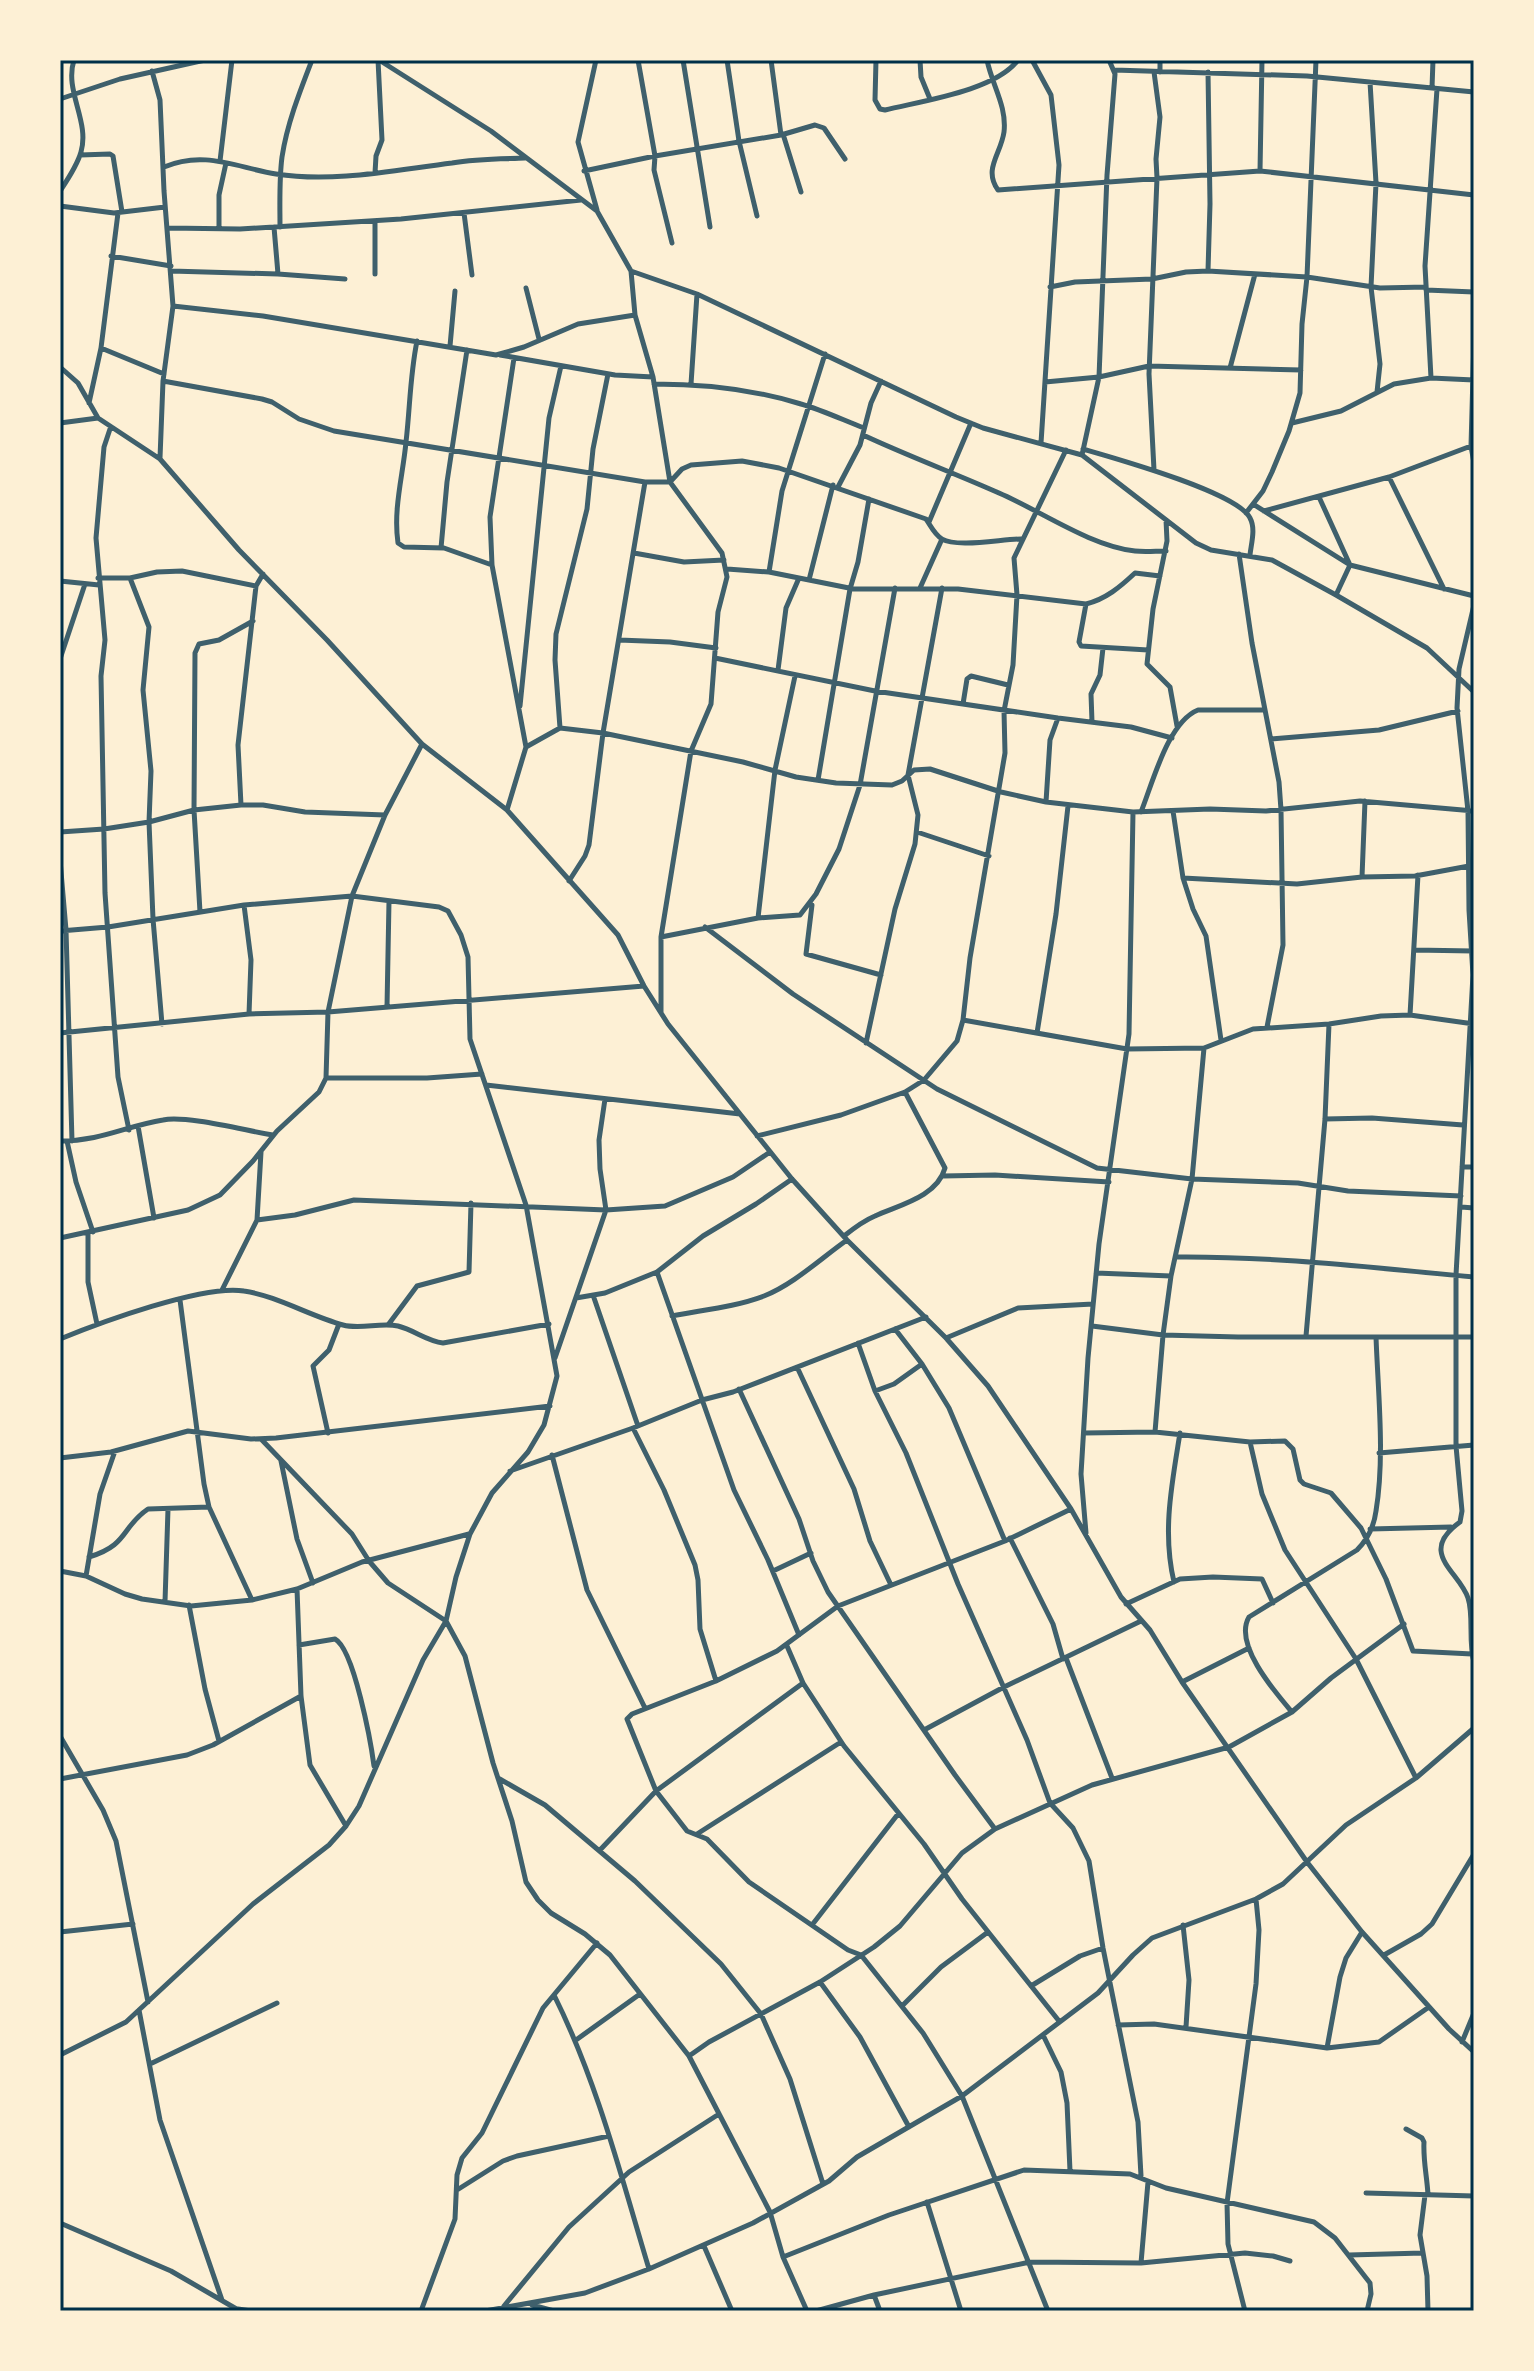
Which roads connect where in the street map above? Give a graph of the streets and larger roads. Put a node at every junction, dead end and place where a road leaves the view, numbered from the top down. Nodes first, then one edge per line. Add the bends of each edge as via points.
1 (74, 60) edge
2 (205, 60) edge
3 (232, 60) edge
4 (312, 60) edge
5 (379, 60) edge
6 (596, 60) edge
7 (638, 60) edge
8 (683, 60) edge
9 (727, 60) edge
10 (771, 60) edge
11 (876, 60) edge
12 (920, 60) edge
13 (987, 60) edge
14 (1018, 60) edge
15 (1032, 60) edge
16 (1109, 60) edge
17 (1160, 60) edge
18 (1262, 60) edge
19 (1316, 60) edge
20 (1433, 60) edge
21 (1114, 70) junction
22 (152, 71) junction
23 (1157, 72) junction
24 (1208, 72) junction
25 (1261, 73) junction
26 (1316, 77) junction
27 (991, 80) junction
28 (1370, 81) junction
29 (1434, 88) junction
30 (1474, 92) edge
31 (74, 94) junction
32 (60, 99) edge
33 (930, 99) junction
34 (782, 135) junction
35 (739, 141) junction
36 (696, 149) junction
37 (80, 155) junction
38 (655, 156) junction
39 (525, 158) junction
40 (845, 159) dead end
41 (223, 162) junction
42 (164, 167) junction
43 (584, 171) junction
44 (1260, 171) junction
45 (375, 173) junction
46 (281, 174) junction
47 (1209, 175) junction
48 (1312, 177) junction
49 (1157, 178) junction
50 (1107, 183) junction
51 (1376, 183) junction
52 (1058, 187) junction
53 (1429, 190) junction
54 (60, 191) edge
55 (801, 192) dead end
56 (1474, 195) edge
57 (581, 200) junction
58 (60, 206) edge
59 (165, 207) junction
60 (597, 211) junction
61 (120, 212) junction
62 (464, 213) junction
63 (757, 216) dead end
64 (375, 221) junction
65 (219, 227) junction
66 (277, 227) junction
67 (710, 227) dead end
68 (168, 228) junction
69 (672, 243) dead end
70 (111, 256) junction
71 (171, 268) junction
72 (631, 271) junction
73 (1208, 271) junction
74 (278, 274) junction
75 (375, 274) dead end
76 (1255, 274) junction
77 (472, 275) dead end
78 (1307, 277) junction
79 (345, 279) dead end
80 (1152, 279) junction
81 (1104, 283) junction
82 (1050, 287) junction
83 (1371, 287) junction
84 (526, 288) dead end
85 (1426, 289) junction
86 (455, 291) dead end
87 (1474, 292) edge
88 (697, 294) junction
89 (173, 306) junction
90 (635, 315) junction
91 (539, 339) junction
92 (1474, 339) edge
93 (417, 341) junction
94 (450, 346) junction
95 (101, 348) junction
96 (467, 350) junction
97 (825, 354) junction
98 (496, 355) junction
99 (514, 358) junction
100 (561, 366) junction
101 (1149, 366) junction
102 (60, 367) edge
103 (1230, 368) junction
104 (1301, 370) junction
105 (608, 374) junction
106 (163, 377) junction
107 (1099, 377) junction
108 (1431, 378) junction
109 (654, 380) junction
110 (881, 380) junction
111 (1473, 380) edge
112 (1045, 382) junction
113 (691, 384) junction
114 (1377, 392) junction
115 (88, 404) junction
116 (808, 406) junction
117 (98, 418) junction
118 (60, 423) edge
119 (971, 423) junction
120 (1292, 423) junction
121 (110, 429) junction
122 (864, 432) junction
123 (406, 443) junction
124 (1041, 443) junction
125 (1471, 446) junction
126 (1066, 450) junction
127 (452, 451) junction
128 (1083, 452) junction
129 (499, 458) junction
130 (160, 459) junction
131 (1474, 463) edge
132 (546, 465) junction
133 (1154, 470) junction
134 (789, 471) junction
135 (592, 472) junction
136 (949, 472) junction
137 (1389, 477) junction
138 (645, 482) junction
139 (670, 482) junction
140 (836, 486) junction
141 (1319, 497) junction
142 (869, 499) junction
143 (1253, 504) junction
144 (1036, 509) junction
145 (1263, 511) junction
146 (1246, 513) junction
147 (1166, 519) junction
148 (929, 522) junction
149 (942, 539) junction
150 (1021, 539) junction
151 (441, 548) junction
152 (1166, 551) junction
153 (634, 553) junction
154 (1239, 554) junction
155 (1250, 555) junction
156 (724, 560) junction
157 (492, 565) junction
158 (1350, 565) junction
159 (727, 569) junction
160 (769, 572) junction
161 (263, 574) junction
162 (1160, 576) junction
163 (130, 578) junction
164 (799, 578) junction
165 (809, 580) junction
166 (60, 581) edge
167 (98, 582) junction
168 (85, 584) junction
169 (256, 586) junction
170 (895, 588) junction
171 (920, 588) junction
172 (942, 588) junction
173 (850, 589) junction
174 (1444, 589) junction
175 (1017, 595) junction
176 (1336, 595) junction
177 (1474, 596) edge
178 (1086, 604) junction
179 (1474, 605) edge
180 (253, 621) junction
181 (1471, 634) edge
182 (619, 640) junction
183 (716, 648) junction
184 (1103, 648) junction
185 (1148, 650) junction
186 (715, 658) junction
187 (60, 659) edge
188 (778, 670) junction
189 (795, 676) junction
190 (1459, 680) junction
191 (833, 683) junction
192 (1008, 685) junction
193 (875, 691) junction
194 (1474, 692) edge
195 (920, 697) junction
196 (963, 704) junction
197 (519, 710) junction
198 (1265, 710) junction
199 (1004, 711) junction
200 (1458, 711) junction
201 (1058, 718) junction
202 (1092, 722) junction
203 (1177, 726) junction
204 (560, 728) junction
205 (603, 733) junction
206 (1172, 738) junction
207 (1271, 739) junction
208 (422, 744) junction
209 (526, 747) junction
210 (691, 751) junction
211 (775, 770) junction
212 (908, 775) junction
213 (818, 780) junction
214 (860, 785) junction
215 (1001, 792) junction
216 (60, 798) edge
217 (1365, 801) junction
218 (1046, 802) junction
219 (241, 805) junction
220 (1068, 806) junction
221 (194, 810) junction
222 (507, 810) junction
223 (1281, 810) junction
224 (1173, 811) junction
225 (1471, 811) edge
226 (1133, 812) junction
227 (1141, 812) junction
228 (385, 815) junction
229 (149, 822) junction
230 (104, 829) junction
231 (60, 832) edge
232 (917, 832) junction
233 (989, 856) junction
234 (60, 858) edge
235 (1469, 866) junction
236 (1418, 875) junction
237 (1362, 877) junction
238 (1183, 878) junction
239 (569, 881) junction
240 (1282, 884) junction
241 (352, 896) junction
242 (812, 900) junction
243 (389, 901) junction
244 (244, 905) junction
245 (1472, 909) edge
246 (200, 912) junction
247 (758, 918) junction
248 (153, 919) junction
249 (108, 927) junction
250 (705, 927) junction
251 (63, 930) edge
252 (661, 937) junction
253 (1414, 950) junction
254 (1473, 951) edge
255 (881, 975) junction
256 (644, 986) junction
257 (470, 999) junction
258 (387, 1007) junction
259 (328, 1012) junction
260 (661, 1013) junction
261 (249, 1014) junction
262 (1410, 1015) junction
263 (963, 1020) junction
264 (162, 1024) junction
265 (1329, 1024) junction
266 (1473, 1024) edge
267 (116, 1026) junction
268 (1267, 1027) junction
269 (69, 1032) junction
270 (60, 1033) edge
271 (1037, 1033) junction
272 (1221, 1040) junction
273 (866, 1043) junction
274 (1204, 1048) junction
275 (1127, 1049) junction
276 (482, 1074) junction
277 (326, 1078) junction
278 (924, 1080) junction
279 (486, 1085) junction
280 (905, 1092) junction
281 (605, 1099) junction
282 (740, 1114) junction
283 (1325, 1119) junction
284 (1463, 1125) junction
285 (138, 1126) junction
286 (129, 1130) junction
287 (273, 1135) junction
288 (757, 1136) junction
289 (66, 1141) edge
290 (261, 1151) junction
291 (770, 1152) junction
292 (1462, 1167) junction
293 (1474, 1167) edge
294 (1111, 1171) junction
295 (943, 1176) junction
296 (792, 1179) junction
297 (1192, 1179) junction
298 (1109, 1182) junction
299 (1319, 1187) junction
300 (1461, 1196) junction
301 (471, 1203) junction
302 (526, 1205) junction
303 (1461, 1207) junction
304 (1474, 1208) edge
305 (606, 1210) junction
306 (154, 1218) junction
307 (257, 1220) junction
308 (90, 1233) junction
309 (60, 1238) edge
310 (845, 1238) junction
311 (1175, 1257) junction
312 (1312, 1263) junction
313 (657, 1272) junction
314 (1096, 1273) junction
315 (1456, 1275) junction
316 (1171, 1276) junction
317 (1474, 1277) edge
318 (222, 1290) junction
319 (593, 1295) junction
320 (576, 1298) junction
321 (180, 1300) junction
322 (1093, 1304) junction
323 (672, 1316) junction
324 (926, 1317) junction
325 (97, 1324) junction
326 (339, 1324) junction
327 (549, 1324) junction
328 (388, 1325) junction
329 (1091, 1326) junction
330 (895, 1329) junction
331 (1163, 1335) junction
332 (1306, 1336) junction
333 (1376, 1337) junction
334 (1456, 1337) junction
335 (1474, 1337) edge
336 (946, 1338) junction
337 (60, 1339) edge
338 (858, 1343) junction
339 (554, 1359) junction
340 (922, 1364) junction
341 (797, 1367) junction
342 (739, 1389) junction
343 (875, 1391) junction
344 (702, 1400) junction
345 (550, 1406) junction
346 (636, 1427) junction
347 (197, 1431) junction
348 (1155, 1432) junction
349 (328, 1433) junction
350 (1084, 1433) junction
351 (1180, 1433) junction
352 (261, 1439) junction
353 (1250, 1442) junction
354 (1474, 1445) edge
355 (1456, 1446) junction
356 (115, 1451) junction
357 (1379, 1453) junction
358 (552, 1455) junction
359 (60, 1458) edge
360 (281, 1461) junction
361 (508, 1472) junction
362 (209, 1507) junction
363 (168, 1509) junction
364 (1071, 1509) junction
365 (1452, 1527) junction
366 (1370, 1529) junction
367 (470, 1534) junction
368 (1086, 1534) junction
369 (1007, 1539) junction
370 (1366, 1539) junction
371 (811, 1553) junction
372 (89, 1557) junction
373 (369, 1561) junction
374 (950, 1562) junction
375 (60, 1571) edge
376 (773, 1571) junction
377 (86, 1576) junction
378 (1306, 1581) junction
379 (1174, 1582) junction
380 (313, 1583) junction
381 (891, 1585) junction
382 (297, 1589) junction
383 (252, 1600) junction
384 (165, 1602) junction
385 (1273, 1603) junction
386 (1126, 1604) junction
387 (189, 1605) junction
388 (838, 1606) junction
389 (446, 1621) junction
390 (1141, 1621) junction
391 (1404, 1624) junction
392 (799, 1635) junction
393 (299, 1645) junction
394 (787, 1646) junction
395 (1249, 1647) junction
396 (1472, 1654) junction
397 (1064, 1658) junction
398 (1356, 1659) junction
399 (1474, 1662) edge
400 (716, 1681) junction
401 (1182, 1682) junction
402 (803, 1683) junction
403 (1004, 1687) junction
404 (301, 1696) junction
405 (645, 1708) junction
406 (1292, 1712) junction
407 (1474, 1728) edge
408 (924, 1730) junction
409 (60, 1736) edge
410 (219, 1741) junction
411 (841, 1742) junction
412 (1229, 1747) junction
413 (374, 1767) junction
414 (82, 1775) junction
415 (497, 1777) junction
416 (1112, 1778) junction
417 (1416, 1778) junction
418 (60, 1779) edge
419 (656, 1791) junction
420 (1050, 1803) junction
421 (898, 1814) junction
422 (346, 1826) junction
423 (995, 1829) junction
424 (696, 1835) junction
425 (600, 1850) junction
426 (1474, 1854) edge
427 (1307, 1862) junction
428 (945, 1873) junction
429 (1256, 1899) junction
430 (133, 1924) junction
431 (812, 1925) junction
432 (1183, 1925) junction
433 (60, 1932) edge
434 (988, 1932) junction
435 (1362, 1932) junction
436 (597, 1943) junction
437 (1103, 1948) junction
438 (861, 1955) junction
439 (1384, 1955) junction
440 (1111, 1979) junction
441 (820, 1982) junction
442 (1031, 1986) junction
443 (641, 1994) junction
444 (554, 1995) junction
445 (148, 2002) junction
446 (277, 2003) dead end
447 (903, 2005) junction
448 (1429, 2007) junction
449 (139, 2010) junction
450 (1474, 2013) edge
451 (761, 2014) junction
452 (1059, 2021) junction
453 (1118, 2025) junction
454 (1186, 2027) junction
455 (1043, 2035) junction
456 (1251, 2036) junction
457 (576, 2040) junction
458 (1462, 2042) junction
459 (1327, 2048) junction
460 (1474, 2052) edge
461 (60, 2055) edge
462 (689, 2056) junction
463 (150, 2064) junction
464 (962, 2096) junction
465 (719, 2114) junction
466 (909, 2127) junction
467 (1406, 2129) dead end
468 (609, 2136) junction
469 (1070, 2171) junction
470 (1141, 2176) junction
471 (997, 2178) junction
472 (622, 2179) junction
473 (1148, 2182) junction
474 (823, 2184) junction
475 (457, 2190) junction
476 (1366, 2193) dead end
477 (1426, 2195) junction
478 (1474, 2196) edge
479 (927, 2202) junction
480 (1227, 2203) junction
481 (770, 2212) junction
482 (60, 2223) edge
483 (704, 2246) junction
484 (1423, 2253) junction
485 (1231, 2254) junction
486 (1348, 2255) junction
487 (783, 2257) junction
488 (1290, 2261) dead end
489 (1030, 2262) junction
490 (1141, 2263) junction
491 (649, 2269) junction
492 (949, 2279) junction
493 (874, 2295) junction
494 (222, 2300) junction
495 (528, 2304) junction
496 (503, 2308) junction
497 (238, 2310) edge
498 (251, 2311) edge
499 (421, 2311) edge
500 (485, 2311) edge
501 (554, 2311) edge
502 (732, 2311) edge
503 (807, 2311) edge
504 (816, 2311) edge
505 (880, 2311) edge
506 (961, 2311) edge
507 (1048, 2311) edge
508 (1245, 2311) edge
509 (1367, 2311) edge
510 (1428, 2311) edge

1 - 31 street
2 - 22 street
3 - 41 street
4 - 46 street via 288,130
5 - 39 street
5 - 45 street via 382,140
6 - 43 street via 578,142
7 - 38 street
8 - 36 street
9 - 35 street
10 - 34 street
11 - 33 street via 875,100 880,109
12 - 33 street
13 - 27 street
14 - 27 street
15 - 52 street via 1051,95
16 - 21 street
17 - 23 street
18 - 25 street
19 - 26 street
20 - 29 street
21 - 23 street
21 - 50 street
22 - 31 street
22 - 42 street via 160,100
23 - 24 street
23 - 49 street
24 - 25 street
24 - 47 street
25 - 26 street
25 - 44 street
26 - 28 street
26 - 48 street
27 - 33 street
27 - 52 street via 1005,111 1004,134 991,171 996,188
28 - 29 street
28 - 51 street
29 - 30 street
29 - 53 street
31 - 32 street
31 - 37 street via 83,131
34 - 35 street
34 - 40 street via 819,126
34 - 55 street
35 - 36 street
35 - 63 street
36 - 38 street
36 - 67 street
37 - 54 street
37 - 61 street via 113,156
38 - 43 street
38 - 69 street
39 - 45 street
39 - 57 street
41 - 42 street via 196,158
41 - 46 street
41 - 65 street
42 - 59 street
43 - 60 street
44 - 47 street
44 - 48 street
45 - 46 street
46 - 66 street
47 - 49 street
47 - 73 street
48 - 51 street
48 - 78 street
49 - 50 street
49 - 80 street
50 - 52 street
50 - 81 street
51 - 53 street
51 - 83 street
52 - 82 street
53 - 56 street
53 - 85 street
57 - 60 street
57 - 62 street
58 - 61 street
59 - 61 street
59 - 68 street
60 - 72 street
61 - 70 street
62 - 64 street
62 - 77 street
64 - 66 street
64 - 75 street
65 - 66 street
65 - 68 street
66 - 74 street
68 - 71 street
70 - 71 street
70 - 95 street
71 - 74 street
71 - 89 street
72 - 88 street
72 - 90 street
73 - 76 street
73 - 80 street
74 - 79 street
76 - 78 street
76 - 103 street
78 - 83 street
78 - 104 street
80 - 81 street
80 - 101 street
81 - 82 street
81 - 107 street
82 - 112 street
83 - 85 street
83 - 114 street via 1380,364
84 - 91 street
85 - 87 street
85 - 108 street
86 - 94 street
88 - 97 street
88 - 113 street
89 - 93 street
89 - 106 street
90 - 91 street via 578,324
90 - 109 street
91 - 98 street
92 - 111 street
93 - 94 street
93 - 123 street
94 - 96 street
95 - 106 street
95 - 115 street
96 - 98 street
96 - 127 street
97 - 110 street
97 - 116 street
98 - 99 street
99 - 100 street
99 - 129 street
100 - 105 street
100 - 132 street via 549,418
101 - 103 street
101 - 107 street
101 - 133 street
102 - 115 street via 78,383
103 - 104 street
104 - 120 street
105 - 109 street
105 - 135 street
106 - 123 street via 262,399 316,426
106 - 130 street
107 - 112 street
107 - 128 street
108 - 111 street
108 - 114 street
109 - 113 street
109 - 139 street
110 - 119 street
110 - 122 street
111 - 125 street
112 - 124 street
113 - 116 street
114 - 120 street via 1341,411
115 - 117 street
116 - 122 street
116 - 134 street
117 - 118 street
117 - 121 street
119 - 124 street
119 - 136 street
120 - 143 street
121 - 130 street
121 - 167 street via 96,538
122 - 136 street
122 - 140 street
123 - 127 street
123 - 151 street via 398,543
124 - 126 street
125 - 131 street
125 - 137 street
126 - 128 street
126 - 144 street
127 - 129 street
127 - 151 street
128 - 133 street
128 - 147 street
129 - 132 street
129 - 157 street via 490,517
130 - 161 street
132 - 135 street
132 - 197 street
133 - 146 street
134 - 139 street via 721,461 682,469
134 - 140 street
134 - 160 street via 778,505
135 - 138 street
135 - 204 street via 555,646
136 - 144 street
136 - 148 street
137 - 141 street
137 - 174 street
138 - 139 street
138 - 153 street
139 - 156 street
140 - 142 street
140 - 165 street
141 - 145 street
141 - 158 street
142 - 148 street
142 - 173 street
143 - 145 street
143 - 146 street
144 - 150 street
144 - 152 street via 1125,550
145 - 158 street
146 - 155 street via 1253,527
147 - 152 street
147 - 154 street via 1196,543
148 - 149 street
149 - 150 street via 961,544
149 - 171 street
150 - 175 street via 1014,558
151 - 157 street
152 - 162 street
153 - 156 street via 684,562
153 - 182 street
154 - 155 street
154 - 198 street
155 - 176 street via 1272,560
156 - 159 street
157 - 197 street
158 - 174 street
158 - 176 street
159 - 160 street
159 - 183 street
160 - 164 street
161 - 169 street
161 - 208 street
162 - 178 street via 1135,573 1116,590
162 - 185 street
163 - 167 street
163 - 169 street via 182,571
163 - 229 street via 149,627 143,690 151,771
164 - 165 street
164 - 188 street via 786,608
165 - 173 street
166 - 168 street
167 - 168 street
167 - 230 street via 105,640
168 - 187 street
169 - 180 street
170 - 171 street
170 - 173 street
170 - 193 street
171 - 172 street
172 - 175 street
172 - 195 street
173 - 191 street
174 - 177 street
175 - 178 street
175 - 192 street
176 - 190 street via 1427,648
178 - 184 street via 1080,645
179 - 181 street
180 - 219 street via 238,745
180 - 221 street via 197,647
181 - 190 street
182 - 183 street
182 - 205 street
183 - 186 street
184 - 185 street
184 - 202 street via 1091,694
185 - 203 street via 1148,668 1170,687
186 - 188 street
186 - 210 street via 711,704
188 - 189 street
189 - 191 street
189 - 211 street
190 - 194 street
190 - 200 street
191 - 193 street
191 - 213 street
192 - 196 street via 971,676
192 - 199 street
193 - 195 street
193 - 214 street
195 - 196 street
195 - 212 street
196 - 199 street
197 - 209 street
198 - 203 street via 1198,710
198 - 207 street
199 - 201 street
199 - 215 street
200 - 207 street via 1379,730
200 - 225 street
201 - 202 street
201 - 218 street via 1050,740
202 - 206 street
203 - 206 street
204 - 205 street
204 - 209 street
205 - 210 street
205 - 239 street via 589,845
206 - 227 street
207 - 223 street
208 - 222 street
208 - 228 street
209 - 222 street
210 - 211 street
210 - 252 street
211 - 213 street
211 - 247 street
212 - 214 street via 892,785
212 - 215 street via 930,769
212 - 232 street
213 - 214 street
214 - 242 street via 839,849
215 - 218 street
215 - 233 street
216 - 231 street
217 - 223 street
217 - 225 street
217 - 237 street
218 - 220 street
219 - 221 street
219 - 228 street
220 - 226 street
220 - 271 street
221 - 229 street
221 - 246 street
222 - 239 street
223 - 224 street
223 - 240 street
224 - 227 street
224 - 238 street
225 - 235 street
226 - 227 street
226 - 275 street
228 - 241 street
229 - 230 street
229 - 248 street
230 - 231 street
230 - 249 street
231 - 234 street
232 - 233 street
232 - 255 street
233 - 263 street
234 - 251 street
235 - 236 street
235 - 245 street
236 - 237 street
236 - 253 street
237 - 240 street
238 - 240 street
238 - 272 street via 1206,936
239 - 256 street via 618,935
240 - 268 street via 1283,945
241 - 243 street
241 - 244 street
241 - 259 street
242 - 247 street via 800,915
242 - 255 street via 806,954
243 - 257 street via 439,907 453,915 468,957
243 - 258 street
244 - 246 street
244 - 261 street via 251,960
245 - 254 street
246 - 248 street
247 - 250 street
248 - 249 street
248 - 264 street
249 - 251 street
249 - 267 street
250 - 252 street
250 - 273 street
251 - 269 street
252 - 260 street
253 - 254 street
253 - 262 street
254 - 266 street
255 - 273 street
256 - 257 street
256 - 260 street
257 - 258 street
257 - 276 street via 470,1039
258 - 259 street
259 - 261 street
259 - 277 street
260 - 282 street
261 - 264 street
262 - 265 street
262 - 266 street
263 - 271 street
263 - 278 street via 957,1041
264 - 267 street
265 - 268 street
265 - 283 street
266 - 284 street
267 - 269 street
267 - 286 street via 118,1077
268 - 272 street
269 - 270 street
269 - 289 street
271 - 275 street
272 - 274 street
273 - 278 street
274 - 275 street
274 - 297 street
275 - 294 street
276 - 277 street
276 - 279 street
277 - 287 street via 319,1092
278 - 280 street
278 - 294 street via 1077,1160
279 - 281 street
279 - 302 street
280 - 288 street
280 - 295 street via 945,1168
281 - 282 street
281 - 305 street via 599,1140
282 - 288 street
283 - 284 street
283 - 299 street
284 - 292 street
285 - 286 street
285 - 287 street via 172,1119
285 - 306 street
286 - 289 street
287 - 290 street
288 - 291 street
289 - 308 street
290 - 306 street via 220,1195
290 - 307 street
291 - 296 street
291 - 305 street via 733,1177 665,1206
292 - 293 street
292 - 300 street
294 - 297 street
294 - 298 street
295 - 298 street
295 - 310 street via 907,1204 874,1216
296 - 310 street
296 - 313 street
297 - 299 street
297 - 311 street
298 - 314 street
299 - 300 street
299 - 312 street
300 - 303 street
301 - 302 street
301 - 307 street via 354,1200
301 - 328 street via 469,1272 417,1286
302 - 305 street
302 - 327 street
303 - 304 street
303 - 315 street
305 - 320 street
306 - 308 street
307 - 318 street
308 - 309 street
308 - 325 street via 88,1282
310 - 323 street via 765,1295
310 - 324 street
311 - 312 street
311 - 316 street
312 - 315 street
312 - 332 street
313 - 319 street
313 - 323 street
314 - 316 street
314 - 322 street
315 - 317 street
315 - 334 street
316 - 331 street
318 - 321 street
318 - 326 street via 243,1291
319 - 320 street
319 - 346 street
320 - 339 street
321 - 325 street
321 - 347 street
322 - 329 street
322 - 336 street via 1018,1308
323 - 344 street
324 - 330 street
324 - 336 street
325 - 337 street
326 - 328 street
326 - 349 street via 329,1350 313,1366
327 - 328 street via 443,1343
327 - 339 street
329 - 331 street
329 - 350 street
330 - 338 street
330 - 340 street
331 - 332 street
331 - 348 street
332 - 333 street
333 - 334 street
333 - 357 street
334 - 335 street
334 - 355 street
336 - 364 street via 1000,1402
338 - 341 street
338 - 343 street
339 - 345 street via 557,1376
340 - 343 street
340 - 369 street via 949,1408
341 - 342 street
341 - 381 street via 854,1489
342 - 344 street
342 - 371 street
343 - 374 street
344 - 346 street
344 - 376 street via 734,1490
345 - 349 street
345 - 361 street via 528,1452
346 - 358 street
346 - 400 street via 695,1565 700,1629
347 - 352 street
347 - 356 street
347 - 362 street
348 - 350 street
348 - 351 street
349 - 352 street
350 - 368 street
351 - 353 street
351 - 379 street via 1168,1512
352 - 360 street
353 - 370 street via 1290,1444 1300,1480 1331,1493
353 - 378 street via 1262,1494 1285,1550
354 - 355 street
355 - 357 street
355 - 365 street via 1462,1511 1460,1522
356 - 359 street
356 - 372 street via 100,1494
357 - 366 street via 1377,1506
358 - 361 street
358 - 405 street via 587,1590
360 - 373 street via 352,1534
360 - 380 street via 297,1539
361 - 367 street
362 - 363 street
362 - 383 street
363 - 372 street via 148,1509 116,1546
363 - 384 street
364 - 368 street
364 - 369 street
365 - 366 street
365 - 396 street via 1442,1555 1467,1596
366 - 370 street
367 - 373 street
367 - 389 street
368 - 386 street
369 - 374 street
369 - 397 street via 1053,1624
370 - 378 street
370 - 391 street
371 - 376 street
371 - 388 street
372 - 377 street
373 - 380 street
373 - 389 street via 388,1583
374 - 381 street
374 - 403 street
375 - 377 street
376 - 392 street
377 - 384 street via 125,1594
378 - 385 street
378 - 398 street
379 - 385 street via 1260,1578
379 - 386 street
380 - 382 street
381 - 388 street
382 - 383 street
382 - 393 street
383 - 387 street
384 - 387 street
385 - 395 street via 1246,1620
386 - 390 street
387 - 410 street
388 - 392 street
388 - 408 street
389 - 413 street
389 - 415 street via 465,1656
390 - 397 street
390 - 401 street
391 - 396 street via 1410,1646 1418,1653
391 - 398 street
392 - 394 street
393 - 404 street
393 - 413 street via 335,1639 342,1645 356,1682
394 - 400 street
394 - 402 street
395 - 401 street
395 - 406 street via 1267,1683
396 - 399 street
397 - 403 street
397 - 416 street
398 - 406 street
398 - 417 street
400 - 405 street
401 - 412 street
402 - 411 street
402 - 419 street
403 - 408 street
403 - 420 street
404 - 410 street
404 - 422 street via 310,1765
405 - 419 street via 627,1723
406 - 412 street
407 - 417 street
408 - 423 street
409 - 414 street
410 - 414 street via 187,1755
411 - 421 street
411 - 424 street
412 - 416 street
412 - 427 street
413 - 422 street
414 - 418 street
414 - 430 street via 116,1841
415 - 425 street via 545,1805
415 - 436 street via 526,1882 551,1913
416 - 420 street
417 - 427 street via 1346,1825
419 - 424 street
419 - 425 street
420 - 423 street
420 - 437 street via 1086,1852
421 - 428 street
421 - 431 street
422 - 445 street
423 - 428 street
424 - 431 street via 707,1839 749,1882
425 - 451 street via 721,1964
426 - 439 street via 1432,1924
427 - 429 street
427 - 435 street
428 - 434 street
428 - 438 street via 900,1926
429 - 432 street
429 - 456 street via 1259,1930
430 - 433 street
430 - 445 street
431 - 438 street
432 - 440 street via 1152,1938
432 - 454 street via 1189,1980
434 - 442 street
434 - 447 street via 941,1967
435 - 439 street
435 - 459 street via 1343,1968
436 - 443 street
436 - 444 street
437 - 440 street
437 - 442 street
438 - 441 street
438 - 447 street
439 - 448 street
440 - 452 street
440 - 453 street
441 - 451 street
441 - 466 street via 860,2037
442 - 452 street
443 - 457 street
443 - 462 street
444 - 457 street
444 - 475 street via 482,2133 462,2158
445 - 449 street
446 - 463 street
447 - 464 street
448 - 458 street
448 - 459 street via 1379,2042
449 - 461 street via 116,2029
449 - 463 street
450 - 458 street
451 - 462 street
451 - 474 street via 790,2079
452 - 455 street
453 - 454 street
453 - 470 street via 1138,2122
454 - 456 street
455 - 464 street
455 - 469 street via 1061,2072
456 - 459 street
456 - 480 street
457 - 468 street
458 - 460 street
462 - 465 street
463 - 494 street via 160,2120
464 - 466 street
464 - 471 street
465 - 472 street
465 - 481 street
466 - 474 street
467 - 477 street via 1422,2138
468 - 472 street
468 - 475 street via 517,2156
469 - 470 street
469 - 471 street via 1024,2170
470 - 473 street
471 - 479 street
471 - 489 street
472 - 491 street
472 - 496 street via 569,2227
473 - 480 street
473 - 490 street
474 - 481 street
475 - 499 street via 455,2219
476 - 477 street
477 - 478 street
477 - 484 street
479 - 487 street
479 - 492 street
480 - 485 street
480 - 486 street via 1314,2222
481 - 483 street
481 - 487 street
482 - 494 street via 171,2271
483 - 491 street
483 - 502 street
484 - 486 street
484 - 510 street
485 - 488 street
485 - 490 street
485 - 508 street
486 - 509 street via 1370,2283
487 - 503 street
489 - 490 street
489 - 492 street
489 - 507 street
491 - 495 street via 585,2293
492 - 493 street
492 - 506 street
493 - 504 street
493 - 505 street
494 - 497 street
495 - 496 street
495 - 501 street
496 - 500 street
497 - 498 street

